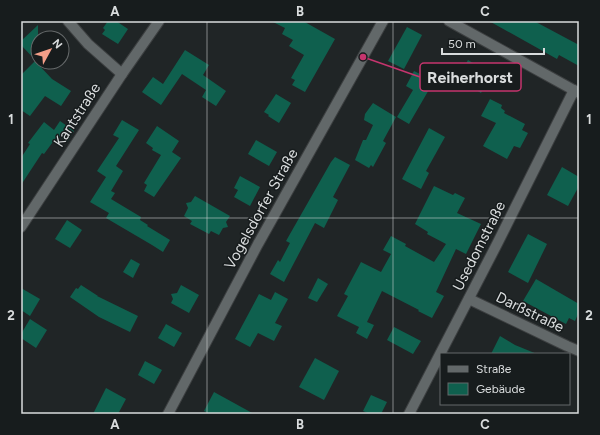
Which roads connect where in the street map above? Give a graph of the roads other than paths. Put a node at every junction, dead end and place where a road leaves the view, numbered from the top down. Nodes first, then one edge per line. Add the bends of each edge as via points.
1 (68, 21) edge
2 (159, 21) edge
3 (383, 21) edge
4 (449, 21) edge
5 (122, 74) junction
6 (576, 92) edge
7 (21, 227) edge
8 (469, 299) junction
9 (579, 351) edge
10 (441, 353) edge
11 (440, 355) edge
12 (168, 414) edge
13 (409, 414) edge

1 - 5 street via 88,44
2 - 5 street, Kantstraße
3 - 12 street, Vogelsdorfer Straße via 258,244
4 - 6 street
5 - 7 street, Kantstraße
6 - 8 street, Usedomstraße
8 - 9 street, Darßstraße
8 - 10 street, Usedomstraße
11 - 13 street, Usedomstraße

